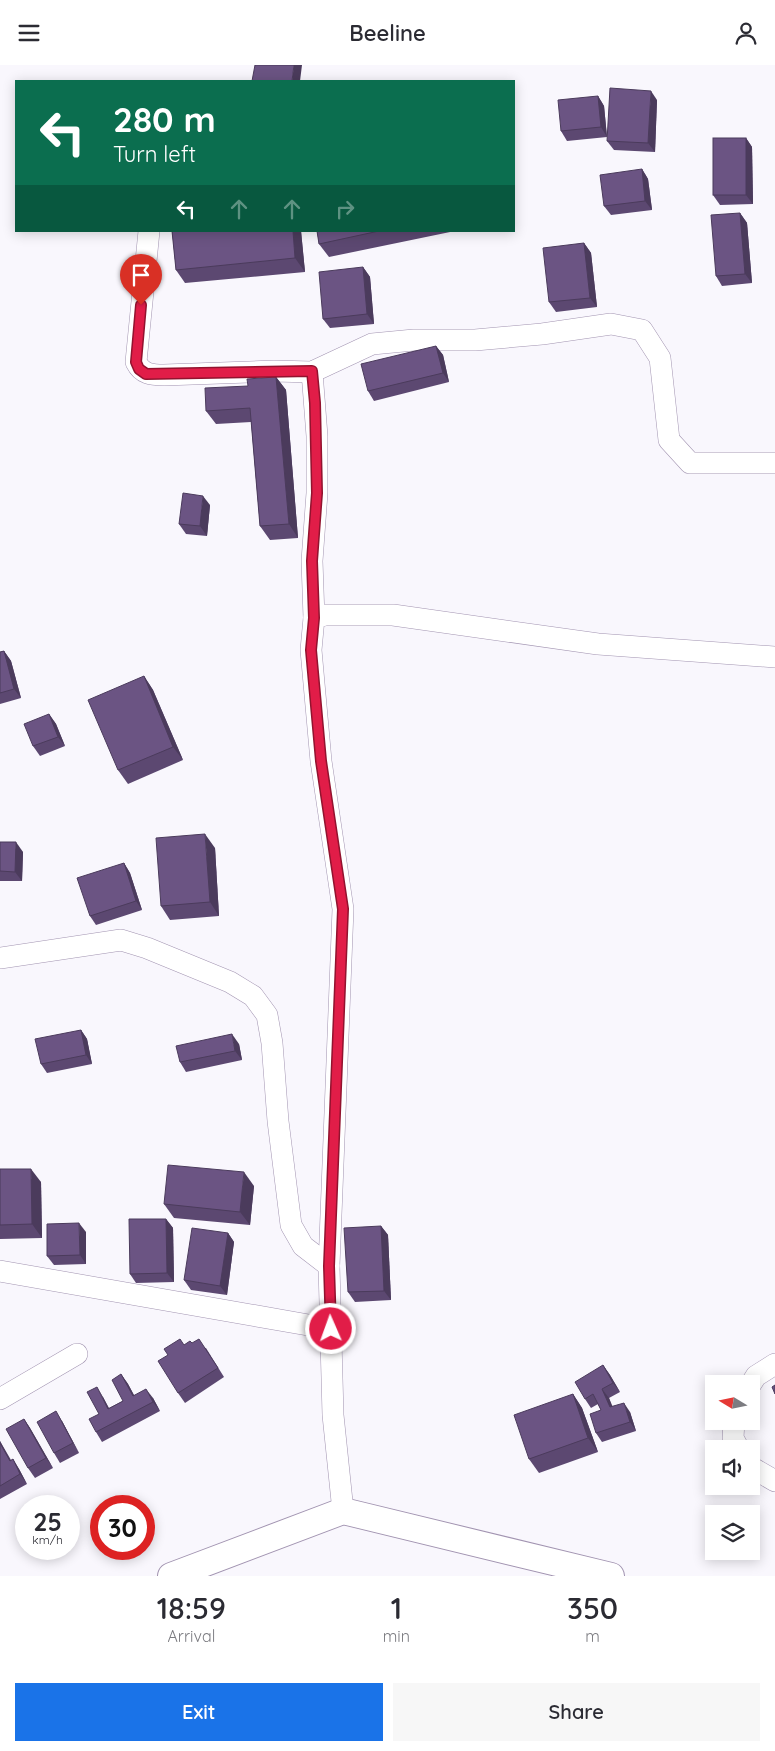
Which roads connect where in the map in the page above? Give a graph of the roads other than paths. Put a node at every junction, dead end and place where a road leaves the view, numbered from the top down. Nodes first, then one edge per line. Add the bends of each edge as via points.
1 (149, 232) edge
2 (312, 371) junction
3 (775, 463) edge
4 (314, 618) junction
5 (775, 657) edge
6 (0, 958) edge
7 (329, 1266) junction
8 (0, 1271) edge
9 (331, 1329) junction
10 (77, 1354) dead end
11 (775, 1364) edge
12 (758, 1375) edge
13 (0, 1399) edge
14 (760, 1472) edge
15 (775, 1481) edge
16 (343, 1511) junction
17 (171, 1576) edge
18 (611, 1576) edge

1 - 2 street via 136,362 139,369 154,375
2 - 3 street via 372,344 475,340 611,324 642,330 660,358 669,440 690,463
2 - 4 street via 317,436 312,561
4 - 5 street via 326,615 394,615 598,644
4 - 7 street via 311,650 321,761 343,909
6 - 7 street via 121,940 230,982 253,996 266,1015 272,1043 291,1225 303,1246
7 - 9 street
8 - 9 street
9 - 16 street via 333,1415
10 - 13 street
11 - 12 street
14 - 15 street
16 - 17 street
16 - 18 street

